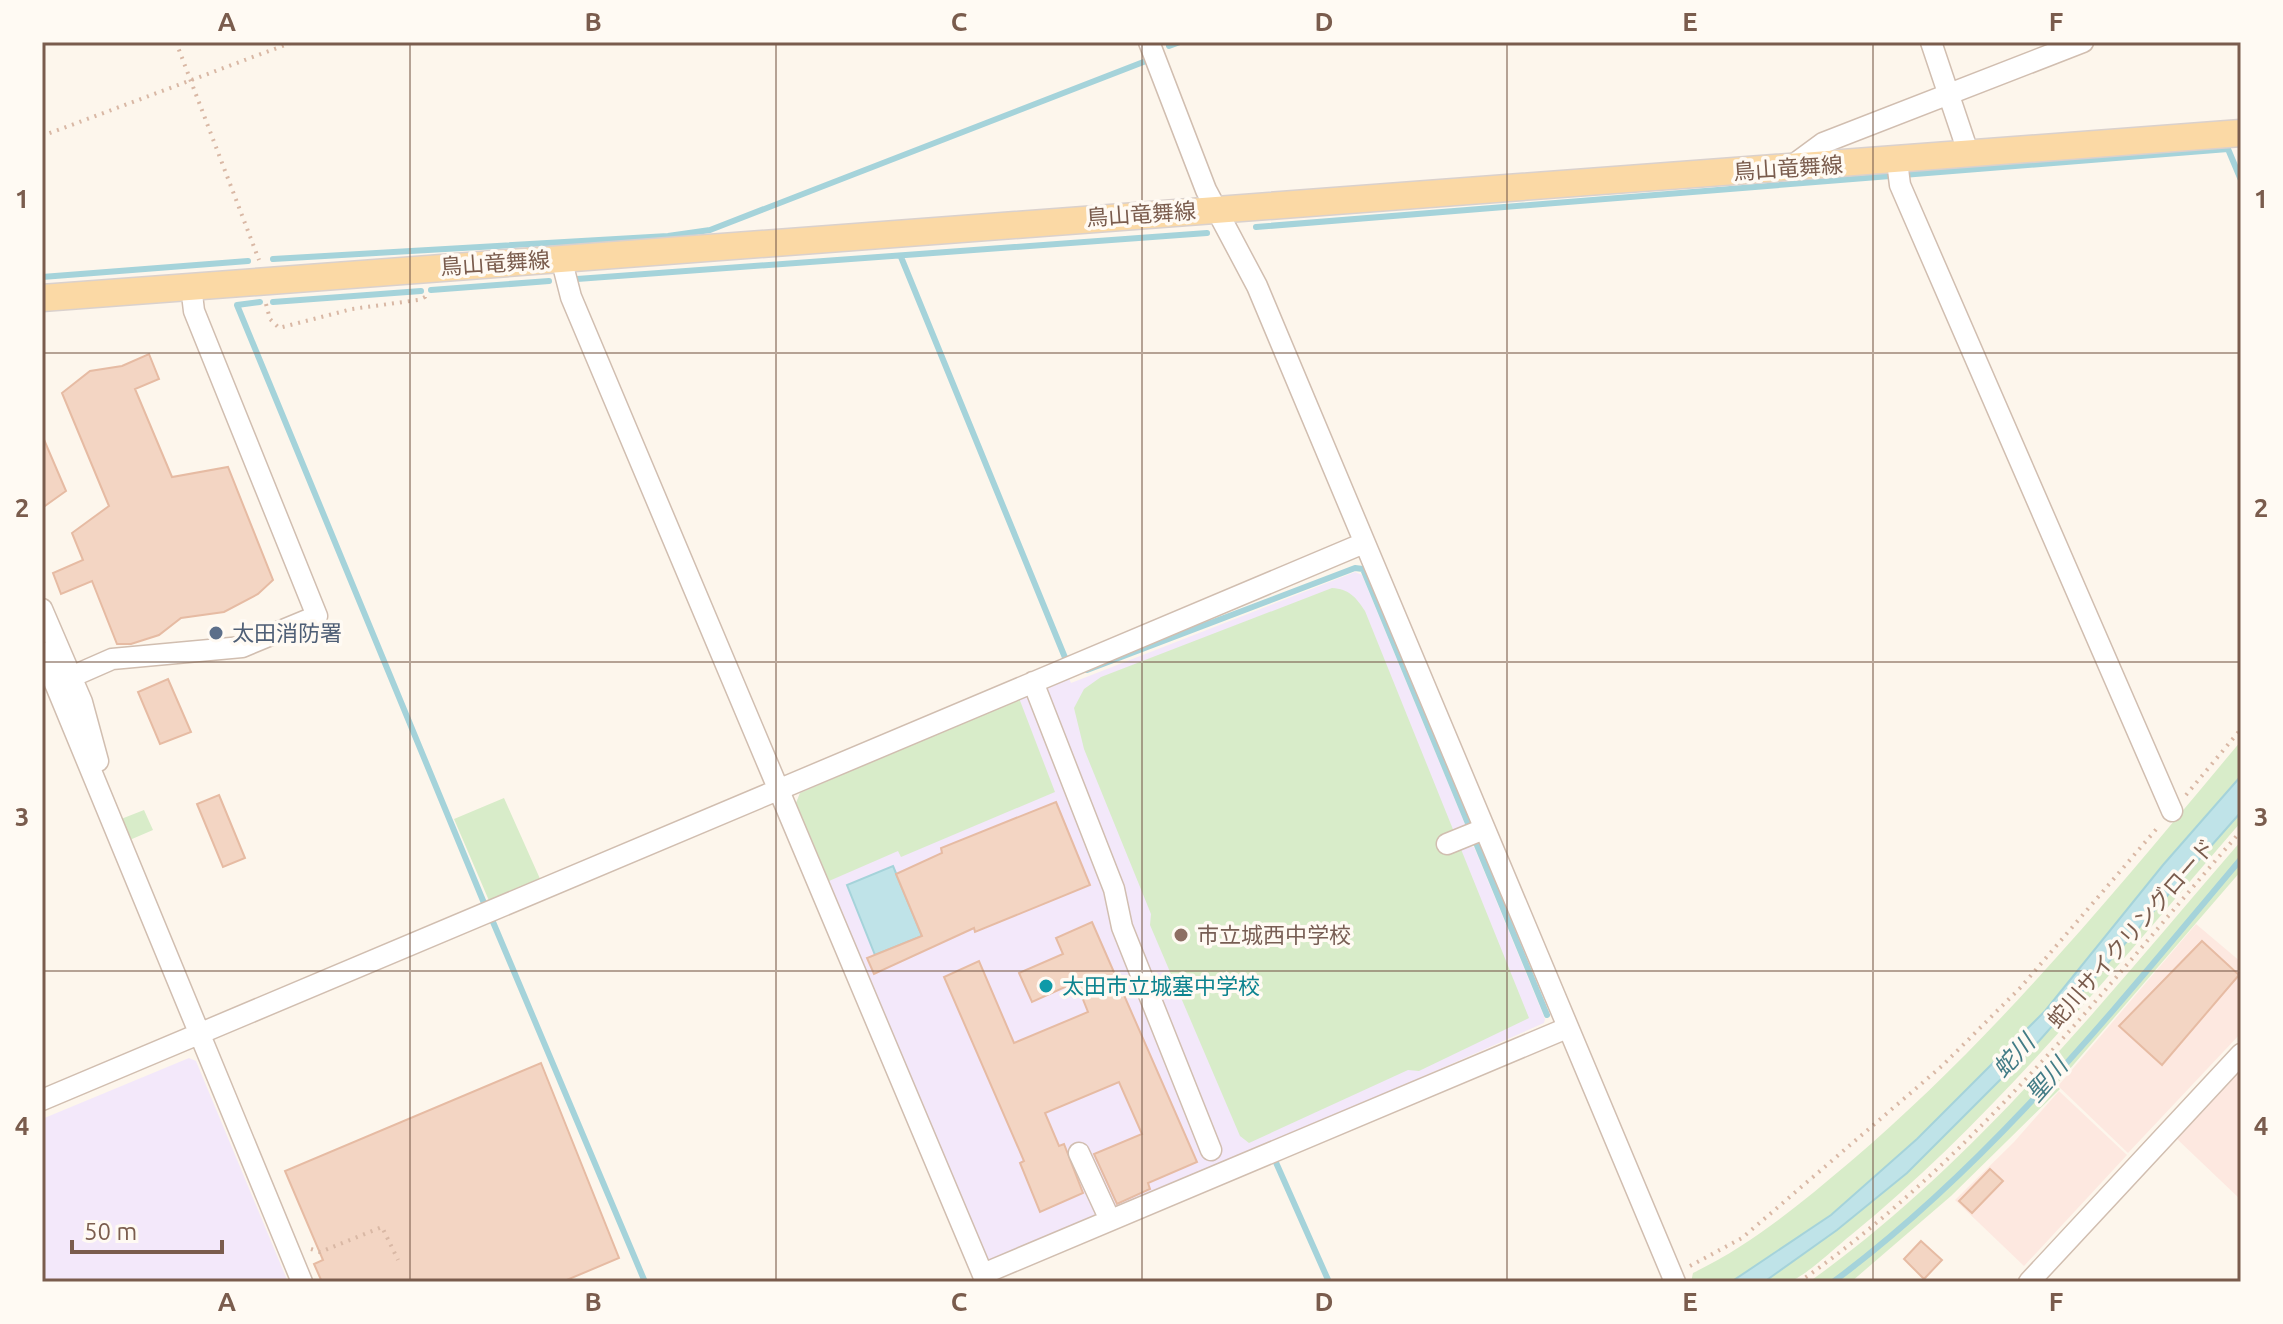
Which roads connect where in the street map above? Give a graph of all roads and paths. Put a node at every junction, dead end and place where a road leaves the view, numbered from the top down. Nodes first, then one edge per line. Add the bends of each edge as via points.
1 (176, 42) edge
2 (293, 42) edge
3 (1149, 42) edge
4 (1931, 42) edge
5 (2083, 42) edge
6 (190, 80) junction
7 (1950, 93) junction
8 (2241, 133) edge
9 (42, 136) edge
10 (1969, 155) junction
11 (1897, 161) junction
12 (1789, 168) junction
13 (1216, 208) junction
14 (561, 258) junction
15 (425, 268) junction
16 (263, 280) junction
17 (191, 286) junction
18 (42, 298) edge
19 (1364, 543) junction
20 (42, 609) edge
21 (42, 652) edge
22 (63, 680) junction
23 (1033, 682) junction
24 (2241, 729) edge
25 (779, 788) junction
26 (2172, 811) junction
27 (2241, 831) edge
28 (1567, 1028) junction
29 (198, 1035) junction
30 (2241, 1054) edge
31 (42, 1100) edge
32 (1211, 1150) dead end
33 (1079, 1153) dead end
34 (1110, 1220) junction
35 (303, 1246) dead end
36 (398, 1260) dead end
37 (983, 1273) edge
38 (1670, 1280) edge
39 (302, 1282) edge
40 (1799, 1282) edge
41 (2029, 1282) edge

1 - 6 path
2 - 6 path
3 - 13 street
4 - 7 street
5 - 7 street
6 - 9 path
6 - 16 path via 259,257
7 - 10 street
7 - 12 street via 1823,143
8 - 10 main road, 鳥山竜舞線
10 - 11 main road, 鳥山竜舞線
11 - 12 main road, 鳥山竜舞線
11 - 26 street via 1900,185
12 - 13 main road, 鳥山竜舞線
13 - 14 main road, 鳥山竜舞線
13 - 19 street via 1257,286
14 - 15 main road, 鳥山竜舞線
14 - 25 street via 571,297
15 - 16 main road, 鳥山竜舞線
15 - 16 path via 425,297 418,300 352,309 279,328 270,319
16 - 17 main road, 鳥山竜舞線
17 - 18 main road, 鳥山竜舞線
17 - 22 street via 194,311 317,616 242,647 112,659
19 - 23 street
19 - 28 street via 1468,836
20 - 22 street
21 - 22 street
22 - 29 street via 111,819
23 - 25 street
23 - 32 street
24 - 26 path
25 - 29 street
25 - 37 street
26 - 38 path via 2021,987 1942,1066 1742,1238
27 - 40 path, 蛇川サイクリングロード via 1982,1124 1886,1216
28 - 34 street
28 - 38 street
29 - 31 street
29 - 39 street
30 - 41 street
33 - 34 street
34 - 37 street
35 - 36 path via 320,1252 382,1227

